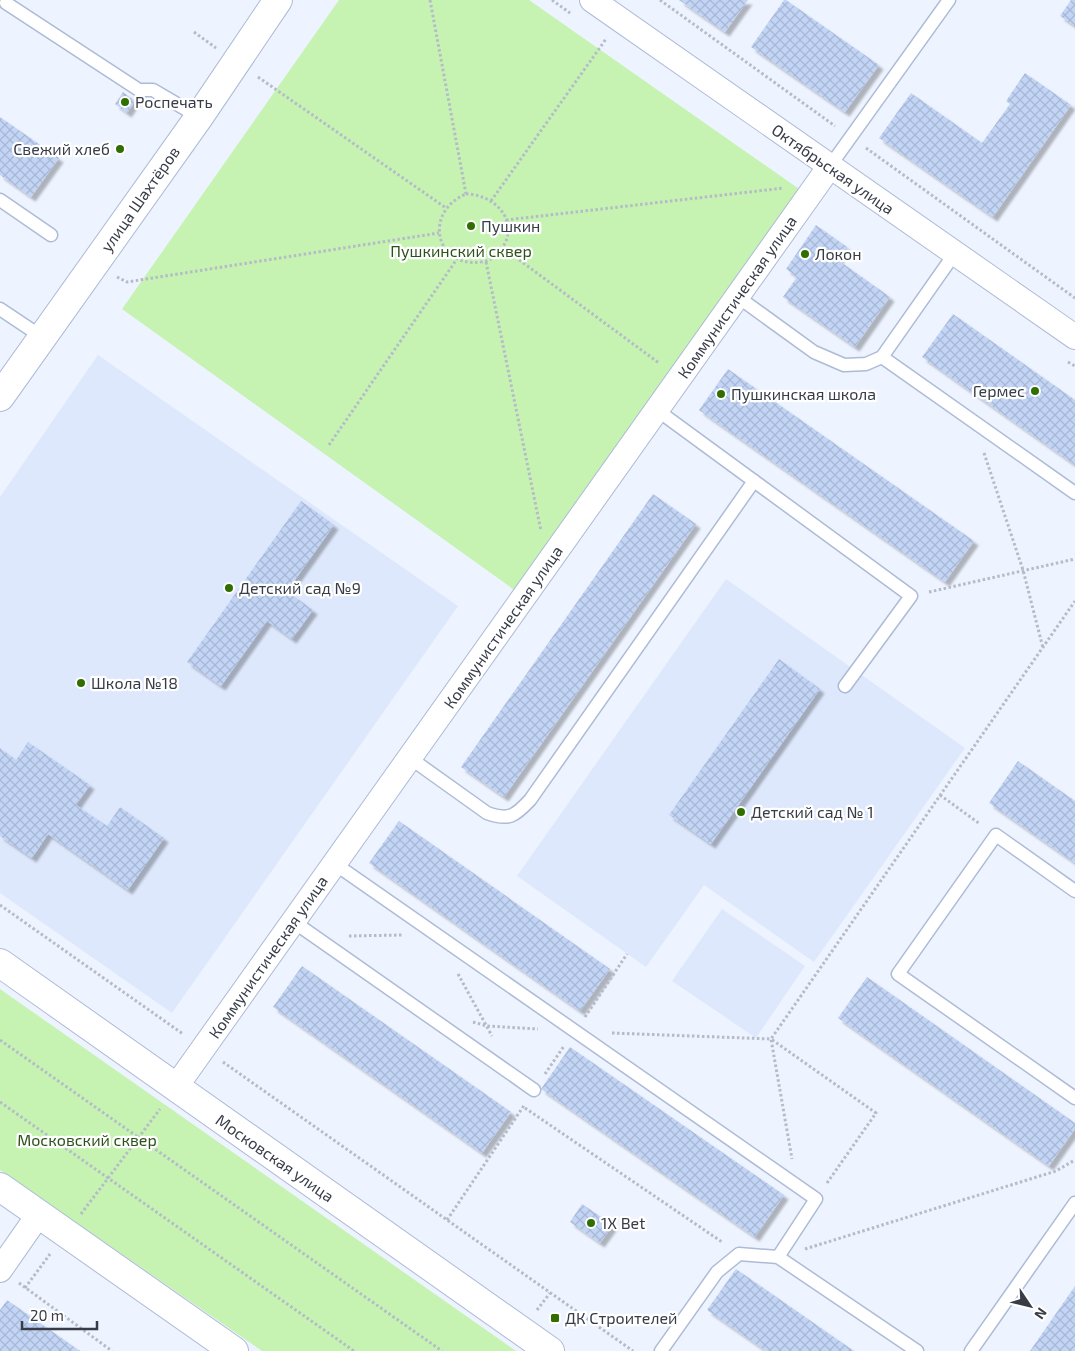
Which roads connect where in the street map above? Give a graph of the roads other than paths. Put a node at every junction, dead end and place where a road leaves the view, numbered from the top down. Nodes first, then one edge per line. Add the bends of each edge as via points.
1 (278, 0) edge
2 (592, 0) edge
3 (949, 0) edge
4 (6, 3) dead end
5 (199, 117) junction
6 (824, 176) junction
7 (0, 200) edge
8 (50, 235) dead end
9 (955, 253) junction
10 (738, 297) junction
11 (0, 309) edge
12 (42, 337) junction
13 (1075, 337) edge
14 (882, 357) junction
15 (0, 397) edge
16 (657, 410) junction
17 (754, 481) junction
18 (1075, 492) edge
19 (844, 686) dead end
20 (410, 758) junction
21 (335, 864) junction
22 (1075, 891) edge
23 (294, 922) junction
24 (0, 963) edge
25 (175, 1088) junction
26 (534, 1090) dead end
27 (1075, 1098) edge
28 (0, 1187) edge
29 (1075, 1203) edge
30 (39, 1214) junction
31 (778, 1257) junction
32 (0, 1270) edge
33 (234, 1351) edge
34 (550, 1351) edge
35 (660, 1351) edge
36 (918, 1351) edge
37 (971, 1351) edge

1 - 5 main road, улица Шахтёров
2 - 6 street, Октябрьская улица
3 - 6 lane
4 - 5 lane via 139,90 153,90
5 - 12 main road, улица Шахтёров
6 - 9 street, Октябрьская улица
6 - 10 street, Коммунистическая улица
7 - 8 lane
9 - 13 street, Октябрьская улица
9 - 14 lane
10 - 14 lane via 814,352 844,365 866,364
10 - 16 street, Коммунистическая улица
11 - 12 lane
12 - 15 main road, улица Шахтёров
14 - 18 lane
16 - 17 lane
16 - 20 street, Коммунистическая улица
17 - 19 lane via 911,596
17 - 20 lane via 520,811 511,817 487,814
20 - 21 street, Коммунистическая улица
21 - 23 street, Коммунистическая улица
21 - 31 lane via 816,1199
22 - 27 lane via 996,835 898,974
23 - 25 street, Коммунистическая улица
23 - 26 lane
24 - 25 main road, Московская улица
25 - 34 main road, Московская улица
28 - 30 main road
29 - 37 lane
30 - 32 street
30 - 33 main road
31 - 35 lane via 739,1254 717,1272
31 - 36 lane

